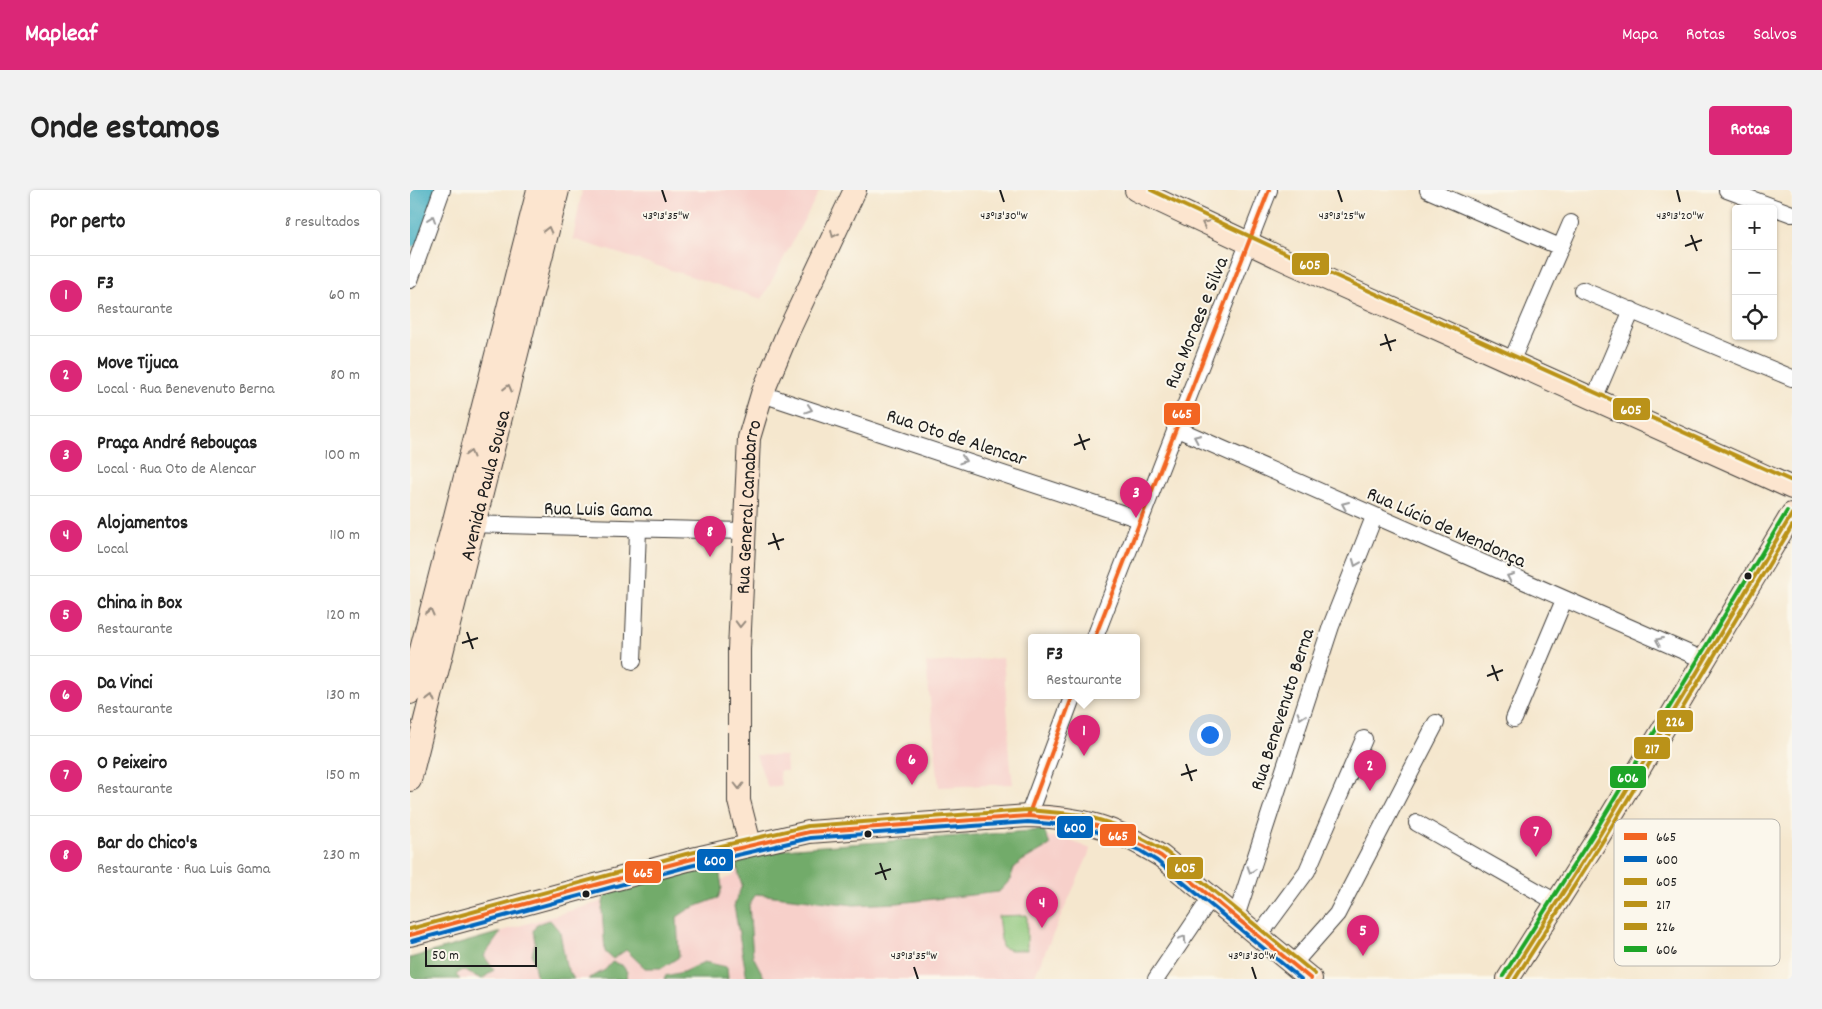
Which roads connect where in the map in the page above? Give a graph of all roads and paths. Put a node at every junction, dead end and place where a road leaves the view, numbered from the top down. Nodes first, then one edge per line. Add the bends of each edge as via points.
1 (442, 190) edge
2 (538, 190) edge
3 (558, 190) edge
4 (855, 190) edge
5 (1136, 190) edge
6 (1269, 190) edge
7 (1428, 190) edge
8 (1726, 190) edge
9 (1792, 214) edge
10 (1571, 223) dead end
11 (1249, 244) junction
12 (1560, 247) junction
13 (410, 280) edge
14 (523, 288) junction
15 (1582, 290) dead end
16 (1632, 310) junction
17 (1511, 362) junction
18 (1792, 378) edge
19 (762, 394) junction
20 (1594, 399) junction
21 (1174, 428) junction
22 (1792, 488) edge
23 (1792, 514) edge
24 (1374, 517) junction
25 (1139, 519) junction
26 (463, 524) junction
27 (638, 530) junction
28 (744, 531) junction
29 (1564, 600) junction
30 (1096, 634) edge
31 (1704, 660) junction
32 (633, 661) dead end
33 (410, 693) edge
34 (1072, 699) edge
35 (1514, 719) dead end
36 (1436, 722) dead end
37 (1364, 739) dead end
38 (412, 767) edge
39 (1028, 816) junction
40 (1417, 823) dead end
41 (750, 844) junction
42 (1212, 896) junction
43 (1556, 902) junction
44 (1236, 917) junction
45 (410, 936) edge
46 (1259, 936) junction
47 (1293, 964) junction
48 (1156, 979) edge
49 (1311, 979) edge
50 (1508, 979) edge

13 -> 1 street
2 - 14 street, Avenida Paula Sousa
14 -> 3 street, Avenida Paula Sousa
4 -> 19 street, Rua General Canabarro
11 -> 5 street
6 - 11 street, Rua Moraes e Silva
7 - 12 street
8 - 9 street
10 - 12 street
11 - 17 street
11 - 21 street, Rua Moraes e Silva
12 - 17 street
26 -> 14 street, Avenida Paula Sousa
15 - 16 street
16 - 18 street
16 - 20 street
17 - 20 street
19 -> 25 street, Rua Oto de Alencar
19 - 28 street, Rua General Canabarro via 749,438
20 - 22 street
24 -> 21 street, Rua Lúcio de Mendonça
21 - 25 street, Rua Moraes e Silva
23 - 31 street
29 -> 24 street, Rua Lúcio de Mendonça
24 -> 44 street, Rua Benevenuto Berna via 1330,626
25 - 30 street, Rua Moraes e Silva
26 - 27 street, Rua Luis Gama
33 -> 26 street, Avenida Paula Sousa
38 -> 26 street, Avenida Paula Sousa
27 - 28 street, Rua Luis Gama
27 - 32 street
28 -> 41 street, Rua General Canabarro via 738,801
31 -> 29 street, Rua Lúcio de Mendonça
29 - 35 street
31 - 43 street
34 - 39 street
36 - 47 street via 1337,914
37 - 46 street via 1307,871
39 - 41 street via 809,832
39 - 42 street via 1085,821 1135,840
40 - 43 street
41 - 45 street
42 - 44 street
48 -> 42 street
43 - 50 street
44 - 46 street
46 - 47 street
47 - 49 street

